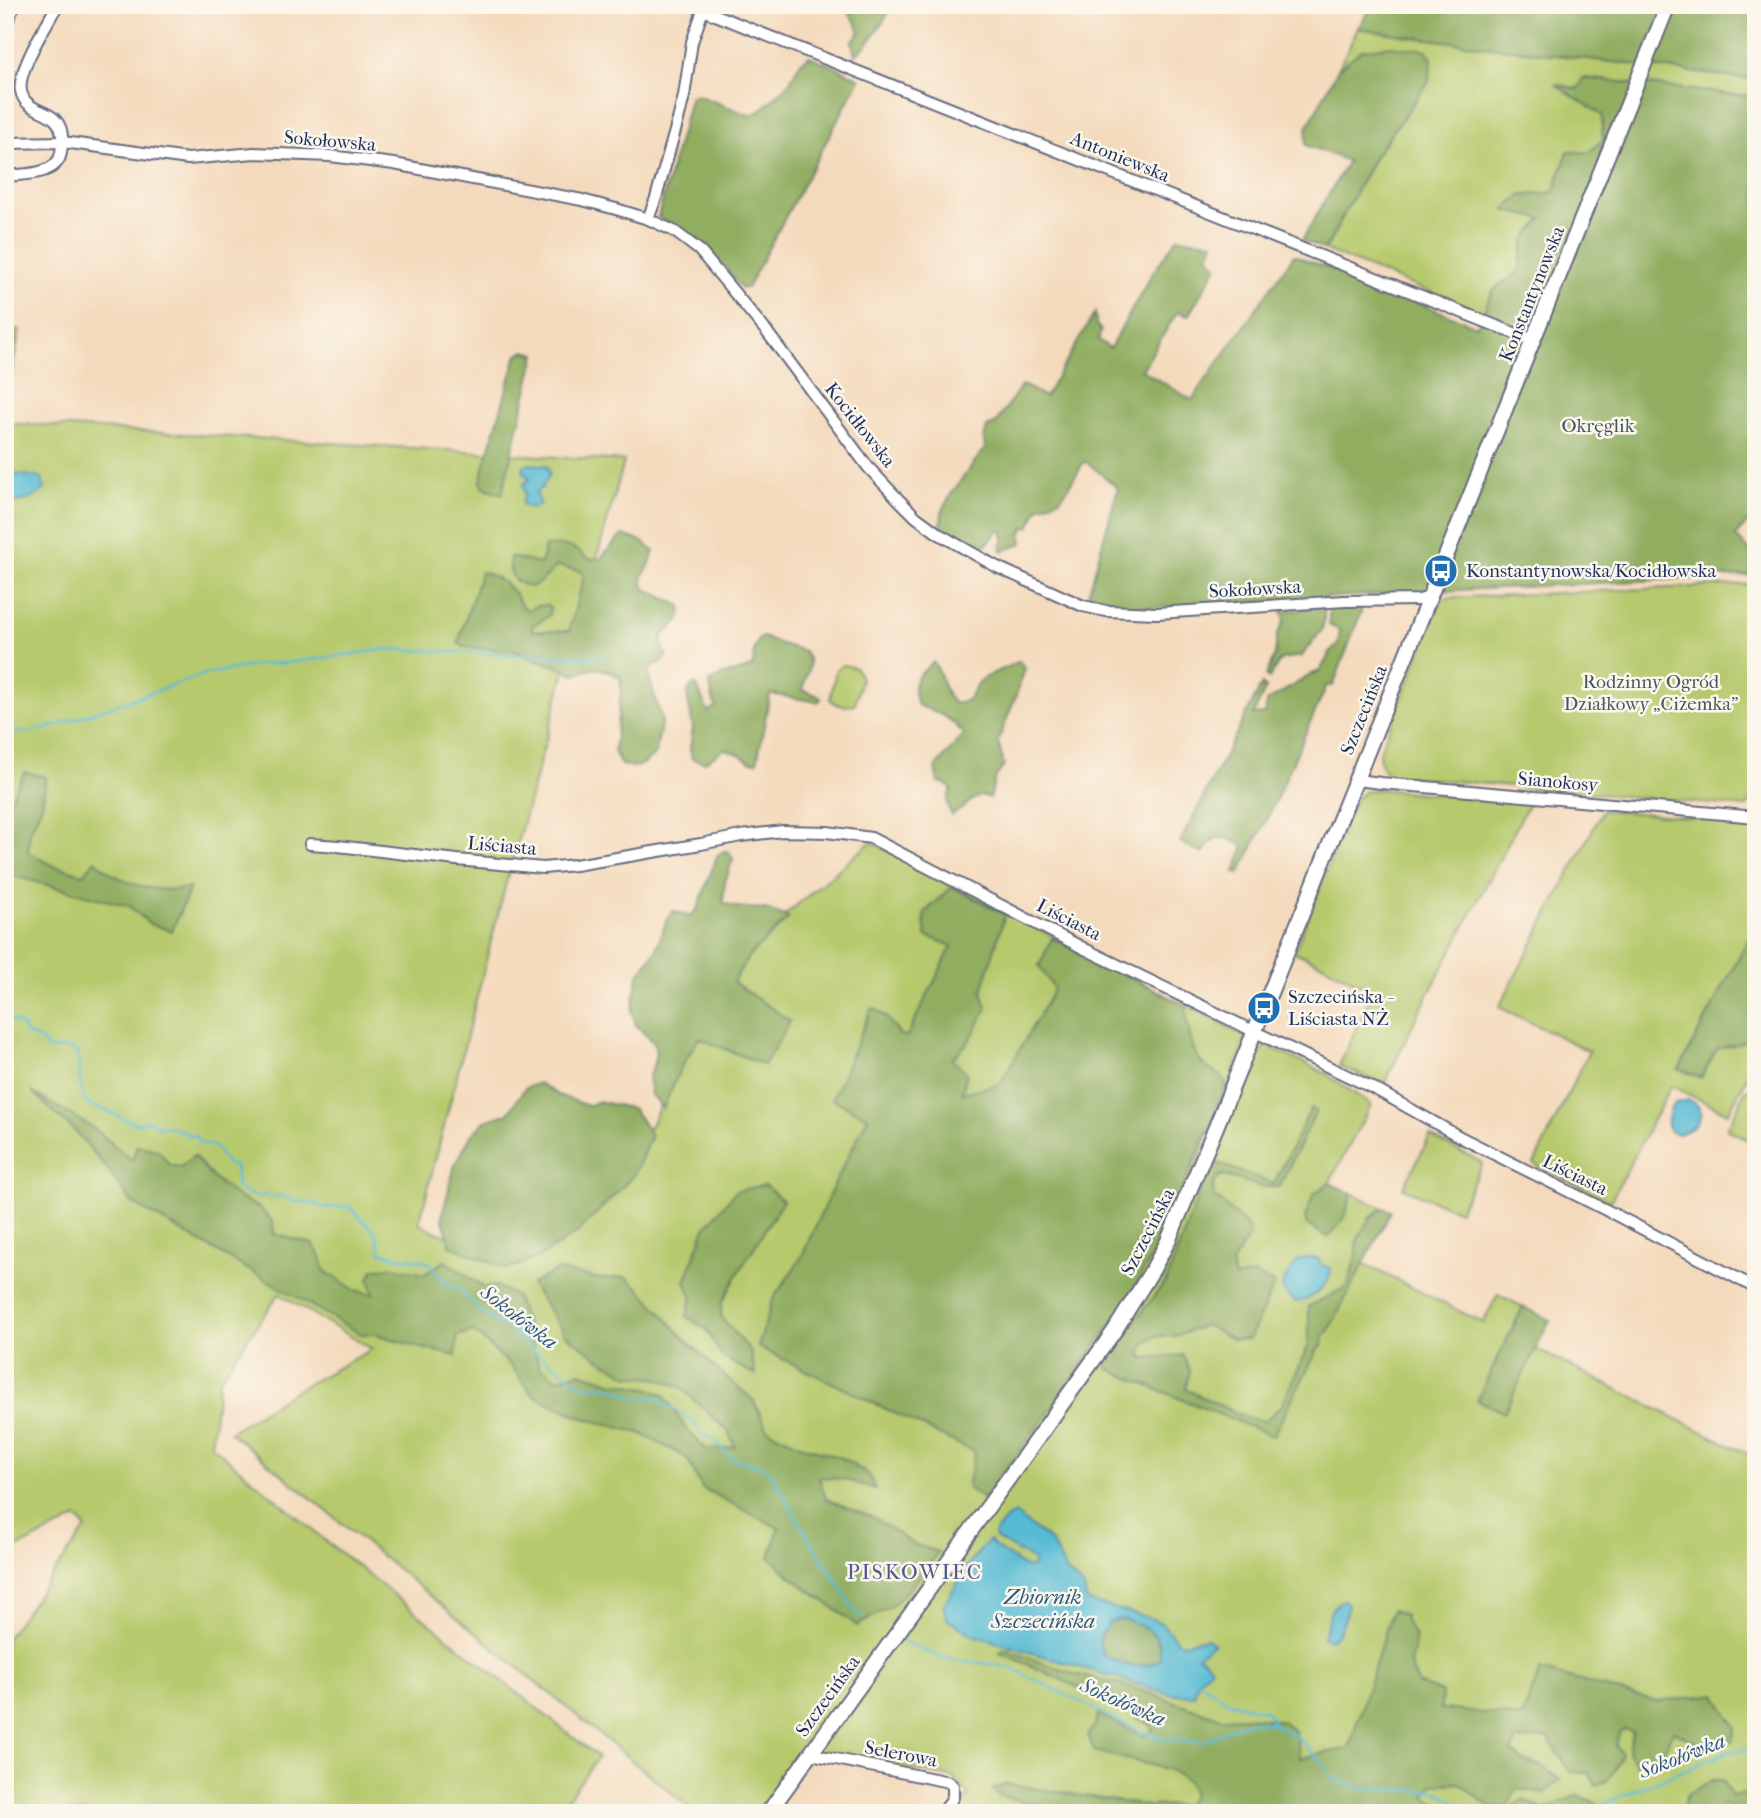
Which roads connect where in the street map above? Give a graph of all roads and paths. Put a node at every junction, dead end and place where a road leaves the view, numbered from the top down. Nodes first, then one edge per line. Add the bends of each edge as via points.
1 (12, 5) edge
2 (59, 5) edge
3 (1668, 5) edge
4 (699, 8) edge
5 (5, 20) edge
6 (63, 142) junction
7 (5, 143) edge
8 (5, 176) edge
9 (648, 219) junction
10 (1534, 341) junction
11 (1430, 597) junction
12 (1083, 607) joint
13 (1356, 780) junction
14 (1756, 817) edge
15 (310, 844) dead end
16 (1254, 1032) junction
17 (1756, 1287) edge
18 (811, 1754) junction
19 (768, 1813) edge
20 (943, 1813) edge

1 - 5 highway
2 - 6 street via 29,57 20,89 31,107 55,119
3 - 10 main road, Konstantynowska
4 - 9 street via 684,96
4 - 10 street, Antoniewska
6 - 7 street, Sokołowska
6 - 8 street via 53,166 42,172
6 - 9 street, Sokołowska via 188,159 272,153 384,163 582,200
9 - 12 street, Kocidłowska via 699,250 868,467 916,517 970,552
10 - 11 main road, Konstantynowska
11 - 12 street, Sokołowska via 1157,613
11 - 13 main road, Szczecińska
13 - 14 street, Sianokosy
13 - 16 main road, Szczecińska
15 - 16 street, Liściasta via 543,868 760,833 827,832 866,837
16 - 17 street, Liściasta via 1373,1088
16 - 18 main road, Szczecińska via 1182,1211 1147,1279
18 - 19 main road, Szczecińska
18 - 20 street, Selerowa via 949,1782 953,1797

